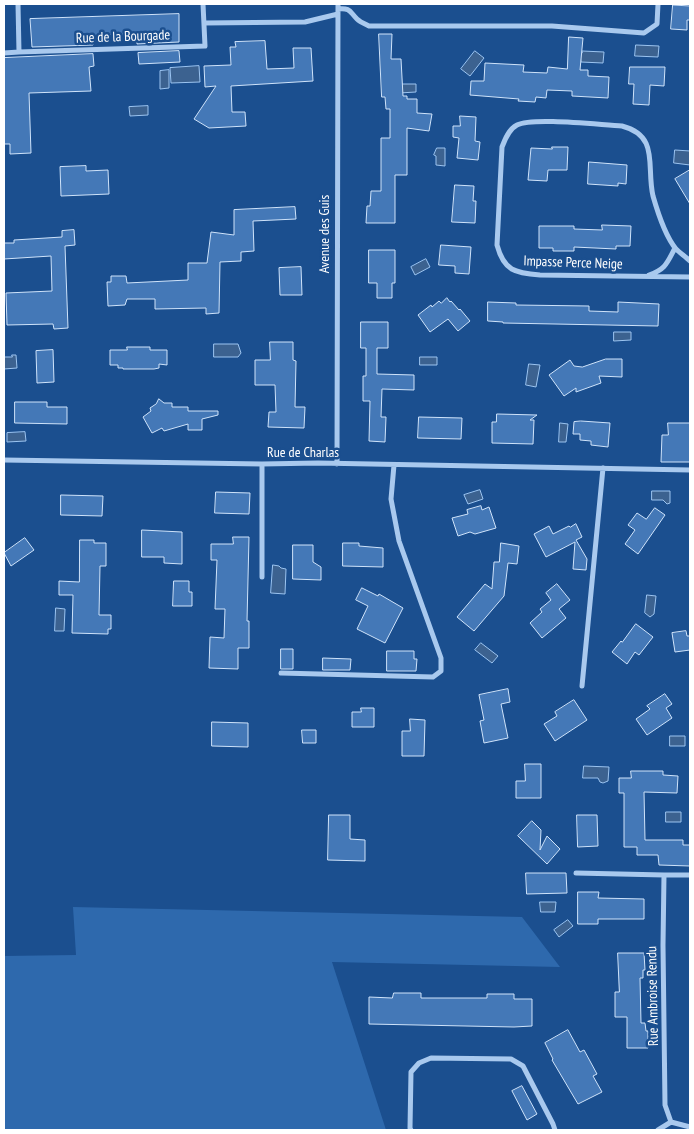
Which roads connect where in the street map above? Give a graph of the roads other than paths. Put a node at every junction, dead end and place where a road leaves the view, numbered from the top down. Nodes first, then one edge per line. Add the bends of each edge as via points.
1 (18, 4) edge
2 (203, 4) edge
3 (658, 4) edge
4 (338, 9) edge
5 (204, 23) junction
6 (19, 52) junction
7 (4, 53) edge
8 (675, 248) junction
9 (690, 261) edge
10 (646, 276) junction
11 (690, 277) edge
12 (4, 460) edge
13 (262, 464) junction
14 (336, 464) junction
15 (394, 465) junction
16 (603, 468) junction
17 (690, 470) edge
18 (262, 577) dead end
19 (282, 673) dead end
20 (582, 686) dead end
21 (576, 873) dead end
22 (664, 875) junction
23 (690, 875) edge
24 (671, 1122) junction
25 (690, 1127) edge
26 (411, 1130) edge
27 (555, 1130) edge
28 (658, 1130) edge

1 - 6 street
2 - 5 street, Rue de la Bourgade
3 - 4 street via 657,24 644,34 552,26 369,26 357,19 352,11
4 - 5 street via 305,22
4 - 14 street, Avenue des Guis
5 - 6 street, Rue de la Bourgade via 204,46
6 - 7 street, Rue de la Bourgade
8 - 9 street, Impasse Perce Neige
8 - 10 street via 661,270
8 - 10 street, Impasse Perce Neige via 663,226 653,195 649,150 644,138 634,130 622,126 530,121 515,125 502,147 497,245 500,258 519,273
10 - 11 street, Impasse Perce Neige
12 - 13 street, Rue de Charlas
13 - 14 street, Rue de Charlas
13 - 18 street
14 - 15 street, Rue de Charlas
15 - 16 street, Rue de Charlas
15 - 19 street via 391,499 399,541 441,658 441,671 433,677
16 - 17 street, Rue de Charlas
16 - 20 street
21 - 22 street
22 - 23 street
22 - 24 street, Rue Ambroise Rendu via 665,1105
24 - 25 street
24 - 28 street
26 - 27 street via 411,1072 418,1063 431,1058 512,1059 523,1066

